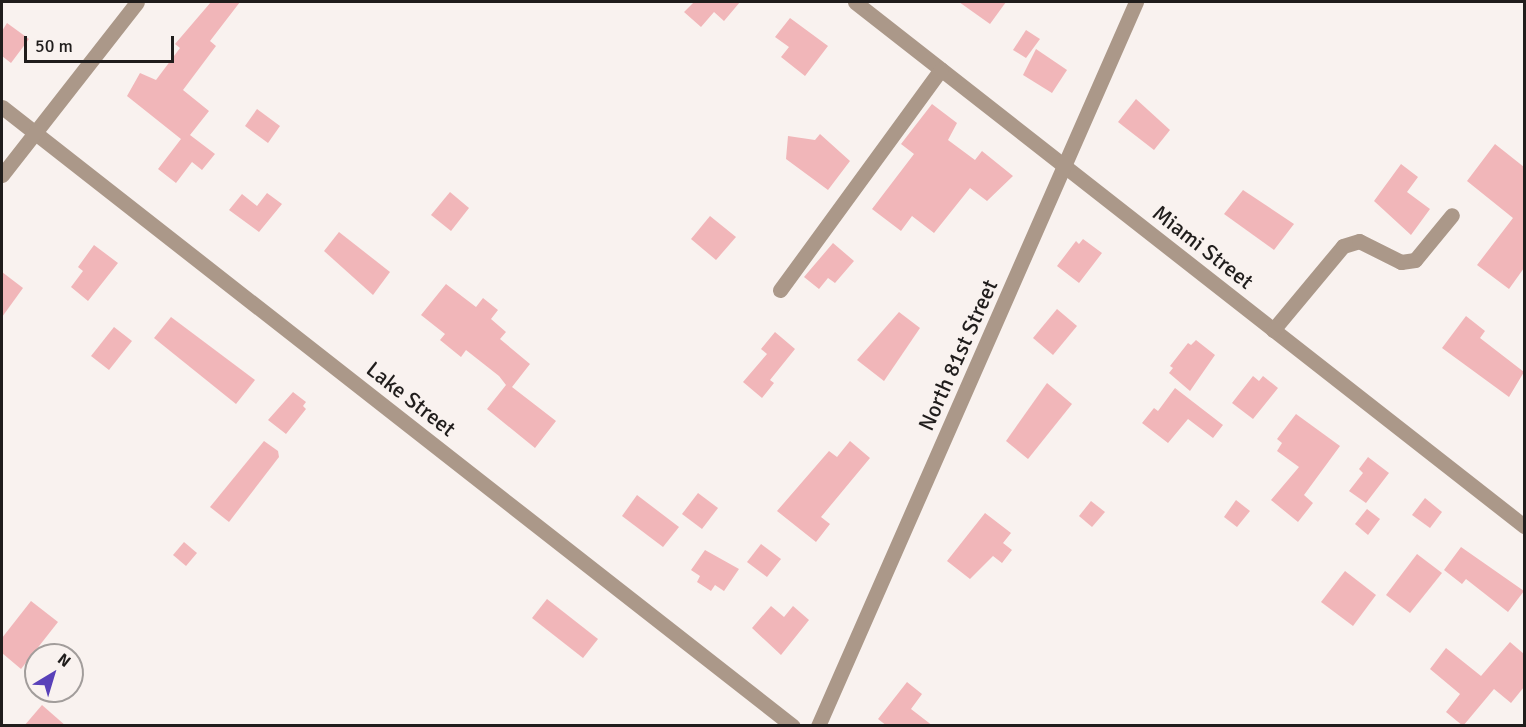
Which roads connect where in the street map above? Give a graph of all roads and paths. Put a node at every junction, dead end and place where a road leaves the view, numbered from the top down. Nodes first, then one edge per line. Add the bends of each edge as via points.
1 (137, 2) edge
2 (855, 2) edge
3 (1136, 2) edge
4 (941, 69) junction
5 (2, 107) edge
6 (34, 133) junction
7 (1064, 165) junction
8 (2, 175) edge
9 (1452, 215) dead end
10 (780, 290) dead end
11 (1273, 330) junction
12 (1524, 526) edge
13 (793, 726) edge
14 (818, 726) edge

1 - 6 street
2 - 4 street, Miami Street
3 - 7 street, North 81st Street
4 - 7 street, Miami Street
4 - 10 street
5 - 6 street, Lake Street
6 - 8 street
6 - 13 street, Lake Street
7 - 11 street, Miami Street
7 - 14 street, North 81st Street
9 - 11 street via 1415,260 1401,262 1359,242 1343,246
11 - 12 street, Miami Street

